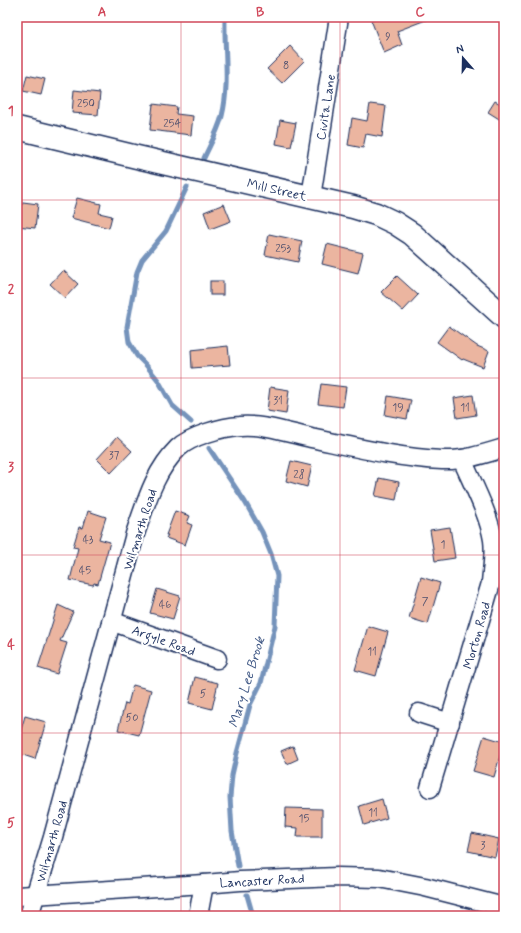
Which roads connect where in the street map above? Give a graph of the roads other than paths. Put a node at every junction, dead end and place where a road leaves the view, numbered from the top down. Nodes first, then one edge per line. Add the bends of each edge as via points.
1 (339, 17) edge
2 (17, 128) edge
3 (311, 196) junction
4 (504, 317) edge
5 (504, 448) edge
6 (462, 459) junction
7 (111, 621) junction
8 (217, 659) dead end
9 (419, 713) dead end
10 (450, 723) junction
11 (430, 788) dead end
12 (204, 884) junction
13 (35, 895) junction
14 (17, 896) edge
15 (504, 907) edge
16 (29, 916) edge
17 (198, 916) edge

1 - 3 street, Civita Lane
2 - 3 street, Mill Street
3 - 4 street, Mill Street via 376,214 395,223 412,234
5 - 6 street, Wilmarth Road
6 - 7 street, Wilmarth Road via 400,456 268,428 240,426 215,430 195,438 179,447 151,486
6 - 10 street, Morton Road via 493,540 494,559 491,583
7 - 8 street, Argyle Road
7 - 13 street, Wilmarth Road
9 - 10 street
10 - 11 street, Morton Road
12 - 13 street, Lancaster Road
12 - 15 street, Lancaster Road via 337,876 379,878
12 - 17 street
13 - 14 street, Lancaster Road
13 - 16 street, Wilmarth Road

